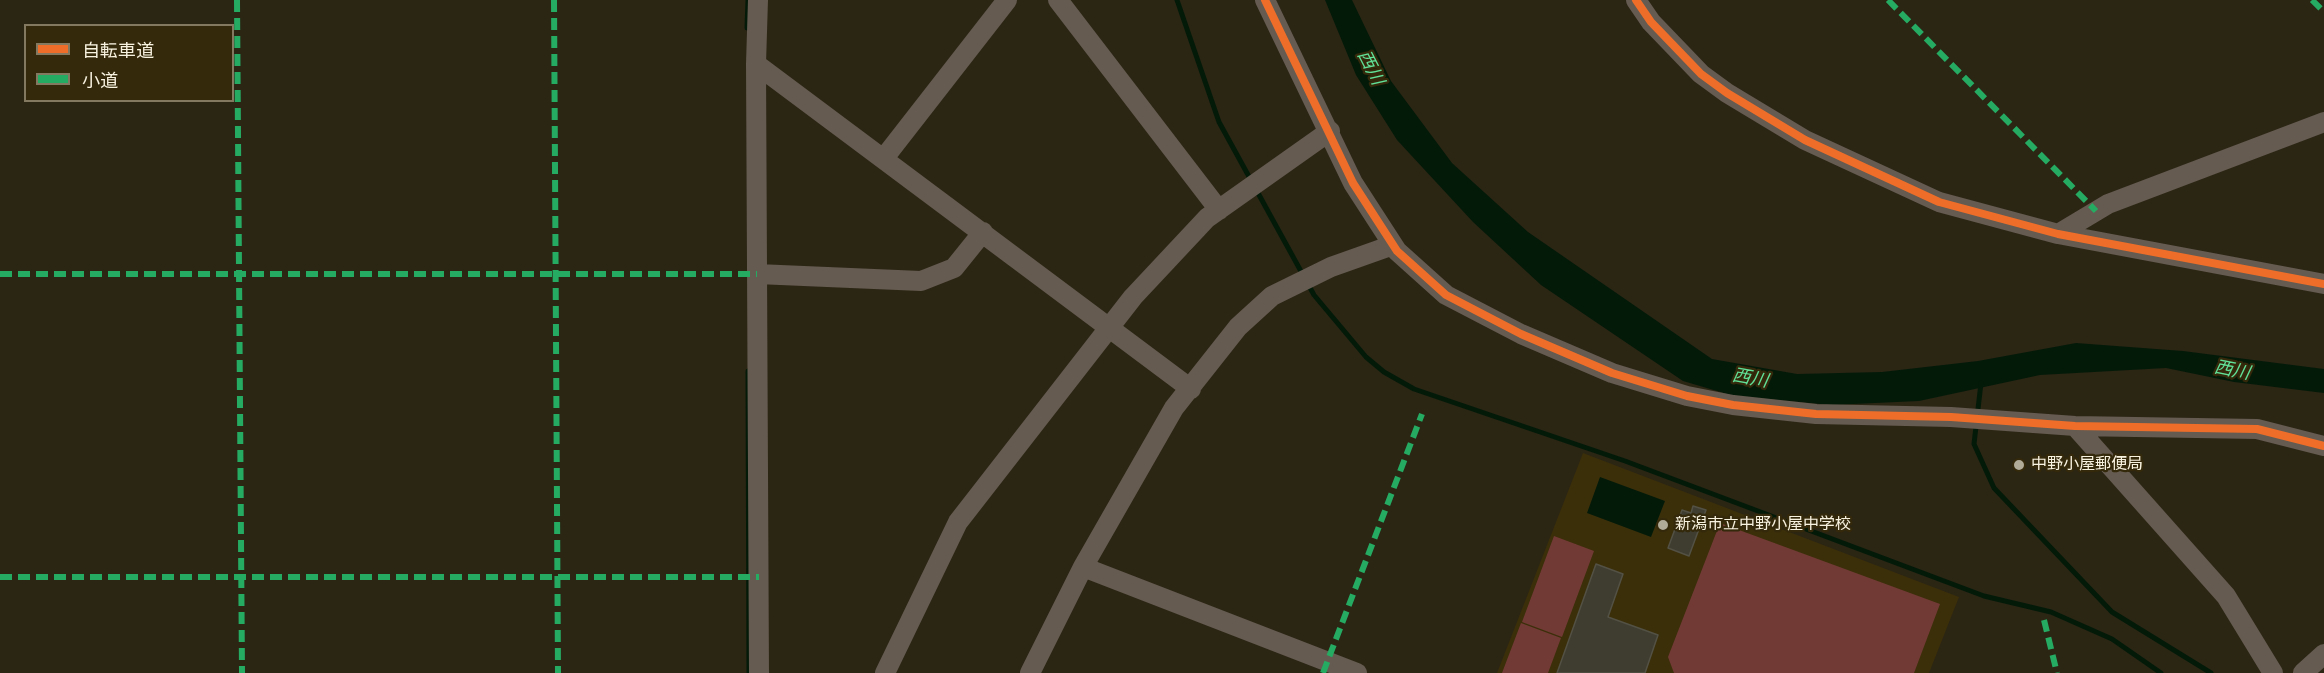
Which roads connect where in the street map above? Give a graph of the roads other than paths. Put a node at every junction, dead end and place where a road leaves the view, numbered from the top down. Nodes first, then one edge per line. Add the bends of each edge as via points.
1 (758, 0) edge
2 (1007, 0) edge
3 (1058, 0) edge
4 (1265, 0) edge
5 (1636, 0) edge
6 (756, 64) junction
7 (2324, 122) edge
8 (1330, 131) junction
9 (884, 158) junction
10 (1219, 210) junction
11 (983, 232) junction
12 (2058, 234) junction
13 (1393, 245) junction
14 (758, 273) junction
15 (2324, 284) edge
16 (1109, 327) junction
17 (1191, 389) junction
18 (2075, 426) junction
19 (2324, 446) edge
20 (1083, 567) junction
21 (2324, 654) edge
22 (759, 673) edge
23 (885, 673) edge
24 (1030, 673) edge
25 (1357, 673) edge
26 (2273, 673) edge
27 (2303, 673) edge

1 - 6 street
2 - 9 street
3 - 10 street
4 - 8 street
5 - 12 street via 1651,22 1701,74 1805,140 1938,201
6 - 9 street
6 - 14 street
7 - 12 street via 2108,204
8 - 10 street
8 - 13 street via 1353,183
9 - 11 street
10 - 16 street via 1207,218
11 - 14 street via 954,268 921,281
11 - 16 street
12 - 15 street
13 - 17 street via 1331,267 1272,296 1238,327
13 - 18 street via 1446,294 1521,334 1612,374 1687,396 1816,414 1951,417
14 - 22 street
16 - 17 street
16 - 23 street via 958,522
17 - 20 street via 1174,408
18 - 19 street via 2257,429
18 - 26 street via 2226,596
20 - 24 street
20 - 25 street
21 - 27 street

